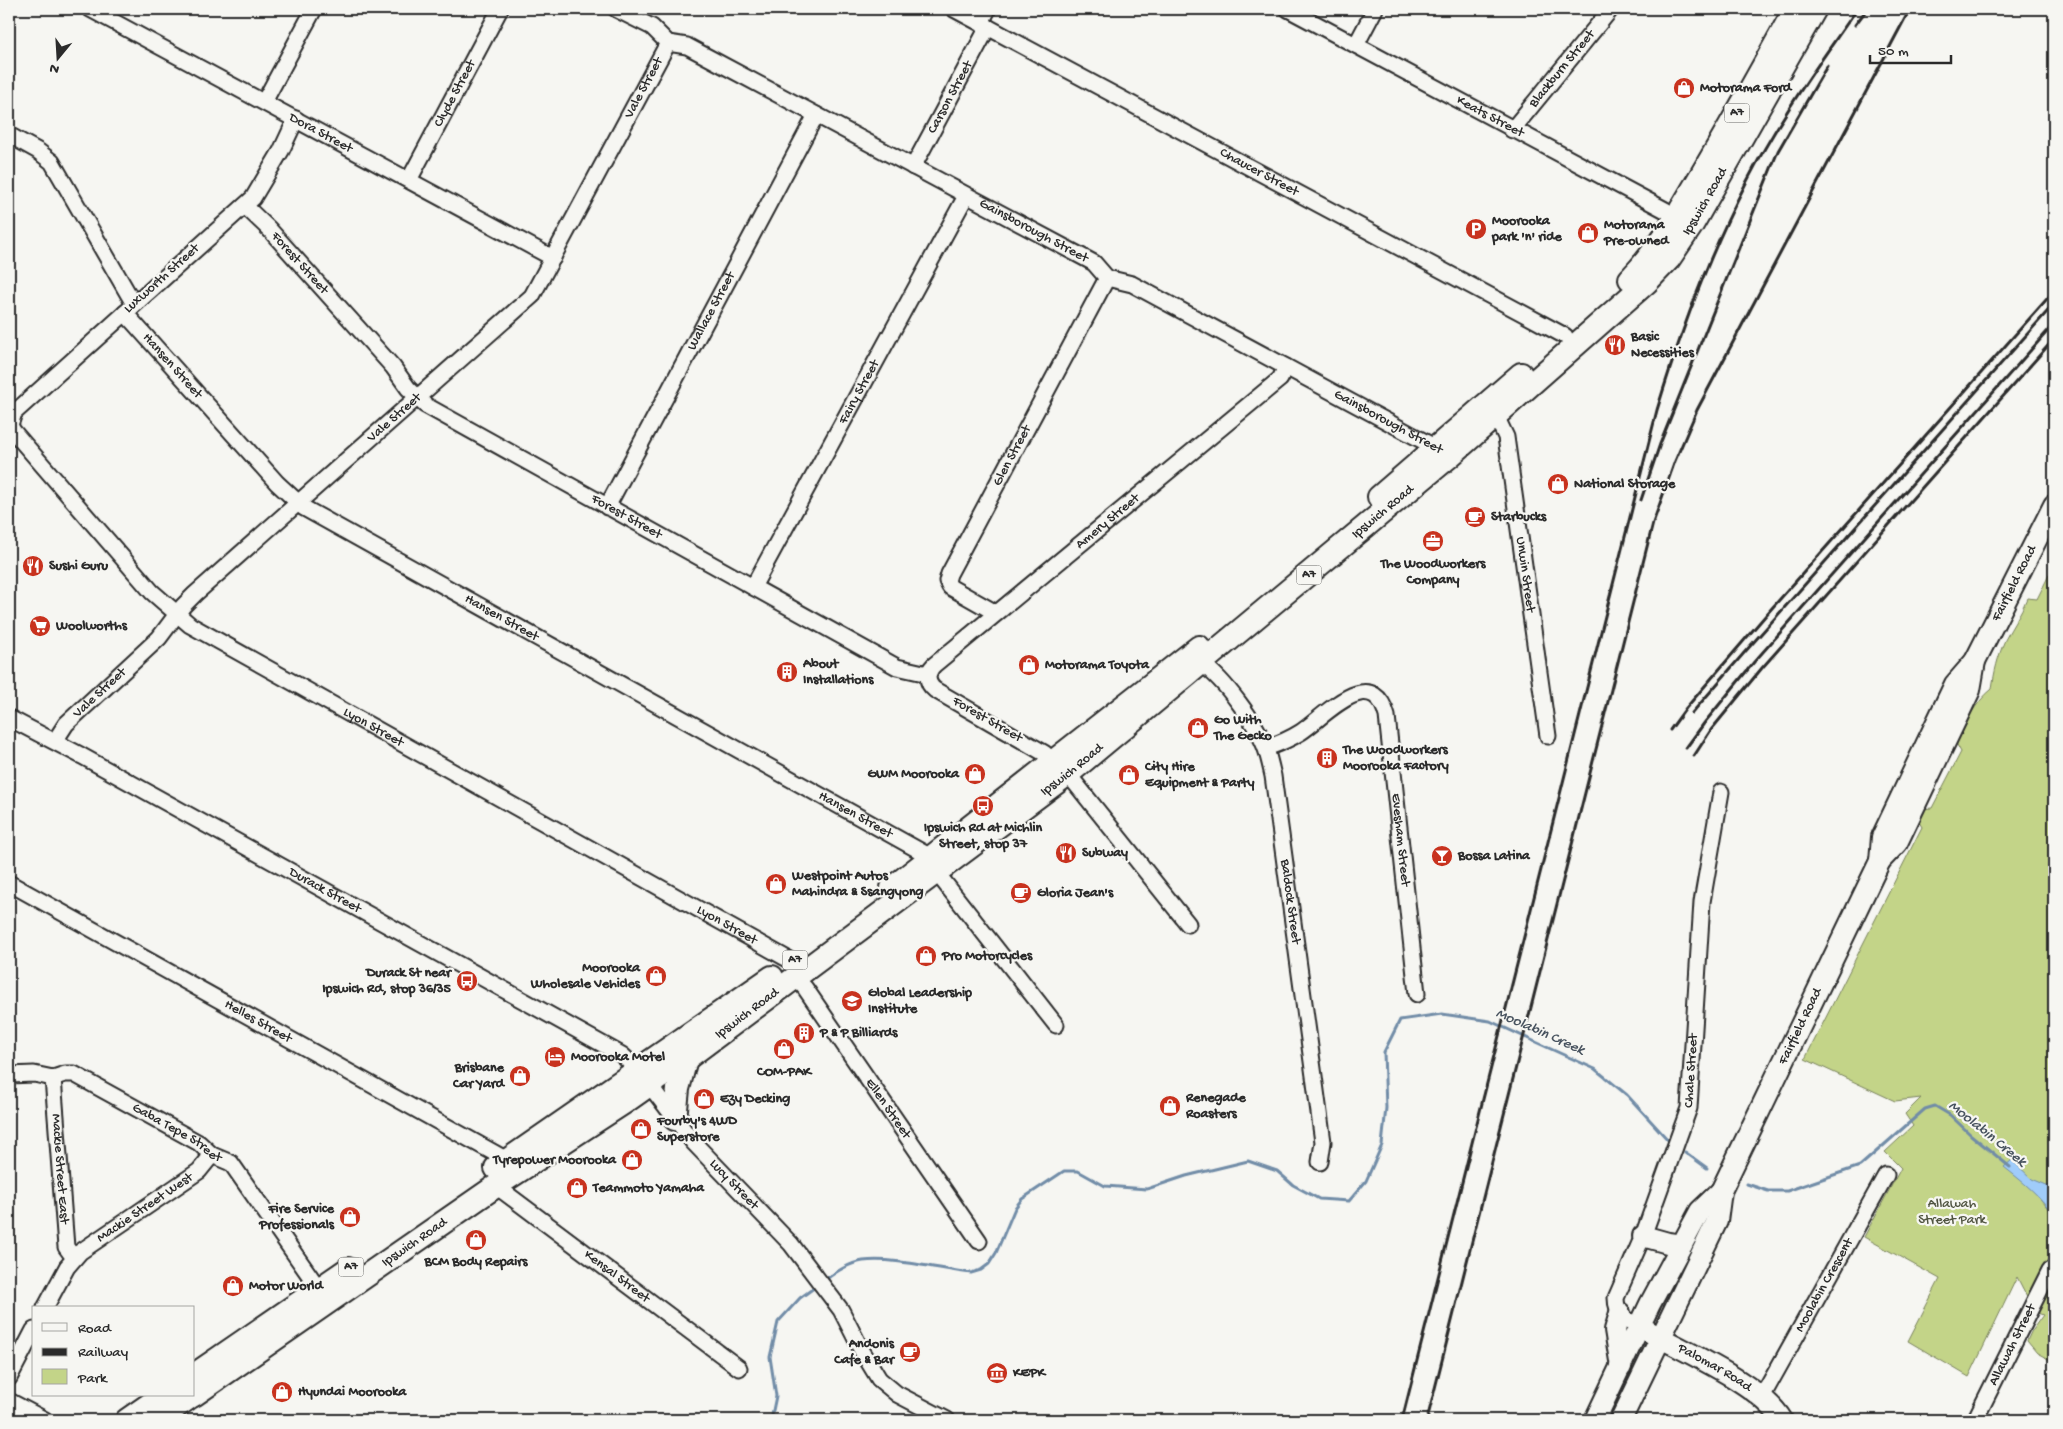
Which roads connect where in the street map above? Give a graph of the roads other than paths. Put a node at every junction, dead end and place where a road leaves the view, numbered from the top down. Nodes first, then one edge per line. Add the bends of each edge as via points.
1 (90, 9) edge
2 (314, 9) edge
3 (500, 9) edge
4 (616, 9) edge
5 (954, 9) edge
6 (988, 9) edge
7 (1288, 9) edge
8 (1375, 9) edge
9 (1611, 9) edge
10 (1795, 9) edge
11 (1815, 9) edge
12 (985, 25) junction
13 (668, 43) junction
14 (1356, 46) junction
15 (264, 102) junction
16 (816, 115) junction
17 (296, 119) junction
18 (1512, 130) junction
19 (9, 135) edge
20 (913, 167) junction
21 (409, 180) junction
22 (966, 196) junction
23 (245, 206) junction
24 (1684, 220) junction
25 (553, 258) junction
26 (1107, 278) junction
27 (130, 309) junction
28 (1565, 336) junction
29 (1286, 367) junction
30 (416, 397) junction
31 (1496, 416) junction
32 (10, 425) joint
33 (1443, 452) junction
34 (297, 504) junction
35 (2054, 505) edge
36 (606, 507) junction
37 (753, 587) junction
38 (996, 613) junction
39 (177, 615) junction
40 (1202, 664) junction
41 (928, 674) junction
42 (9, 718) edge
43 (1548, 736) dead end
44 (55, 741) junction
45 (1266, 748) junction
46 (1061, 768) junction
47 (1721, 792) dead end
48 (934, 865) junction
49 (9, 883) edge
50 (1188, 924) dead end
51 (795, 970) junction
52 (1417, 994) dead end
53 (1056, 1025) dead end
54 (686, 1059) junction
55 (9, 1075) edge
56 (643, 1077) junction
57 (53, 1078) junction
58 (675, 1119) junction
59 (212, 1155) junction
60 (508, 1160) junction
61 (1320, 1162) dead end
62 (1886, 1175) dead end
63 (496, 1186) junction
64 (1721, 1191) junction
65 (1643, 1236) junction
66 (979, 1241) dead end
67 (1682, 1245) junction
68 (74, 1258) junction
69 (2050, 1270) dead end
70 (319, 1289) junction
71 (46, 1306) edge
72 (1620, 1313) junction
73 (1640, 1327) junction
74 (32, 1334) edge
75 (1660, 1338) junction
76 (1621, 1367) junction
77 (739, 1368) dead end
78 (195, 1373) edge
79 (9, 1378) edge
80 (195, 1394) edge
81 (162, 1396) edge
82 (192, 1396) edge
83 (1762, 1397) junction
84 (9, 1401) edge
85 (45, 1420) edge
86 (127, 1420) edge
87 (158, 1420) edge
88 (947, 1420) edge
89 (1595, 1420) edge
90 (1621, 1420) edge
91 (1782, 1420) edge
92 (1975, 1420) edge

1 - 15 street, Dora Street
2 - 15 street
3 - 21 street, Clyde Street
4 - 13 street, Gainsborough Street via 652,27
5 - 12 street, Chaucer Street
6 - 12 street, Carson Street
7 - 14 street, Keats Street
8 - 14 street
9 - 18 street, Blackburn Street
10 - 24 highway, Ipswich Road / A7 via 1717,148
11 - 24 highway, Ipswich Road / A7
12 - 20 street, Carson Street
12 - 28 street, Chaucer Street
13 - 16 street, Gainsborough Street via 687,46
13 - 25 street, Vale Street
14 - 18 street, Keats Street
15 - 17 street, Dora Street
16 - 20 street, Gainsborough Street
16 - 36 street, Wallace Street
17 - 21 street, Dora Street
17 - 23 street, Luxworth Street via 263,184
18 - 24 street, Keats Street
19 - 27 street, Hansen Street via 52,162
20 - 22 street, Gainsborough Street
21 - 25 street, Dora Street
22 - 26 street, Gainsborough Street via 1094,263
22 - 37 street, Fairy Street
23 - 27 street, Luxworth Street
23 - 30 street, Forest Street via 269,228
24 - 28 highway, Ipswich Road / A7 via 1640,269
24 - 31 highway, Ipswich Road / A7 via 1669,259 1647,282
25 - 30 street, Vale Street via 537,290 527,301
26 - 29 street, Gainsborough Street via 1132,284
26 - 38 street, Glen Street via 949,574 947,581 950,587
27 - 32 street, Luxworth Street via 14,413
27 - 34 street, Hansen Street
28 - 33 highway, Ipswich Road / A7
29 - 33 street, Gainsborough Street
29 - 38 street, Amery Street via 1280,379
30 - 34 street, Vale Street
30 - 36 street, Forest Street via 435,412
31 - 33 highway, Ipswich Road / A7
31 - 43 street, Unwin Street via 1506,437
32 - 39 street, Lyon Street via 43,468 152,592
33 - 40 highway, Ipswich Road / A7
33 - 46 highway, Ipswich Road / A7 via 1350,522
34 - 39 street, Vale Street via 196,594
34 - 48 street, Hansen Street
35 - 64 main road, Fairfield Road via 1975,661 1970,690 1897,843 1880,861
36 - 37 street, Forest Street
37 - 41 street, Forest Street via 897,667
38 - 41 street, Amery Street via 934,665
39 - 44 street, Vale Street via 165,632 70,720
39 - 51 street, Lyon Street via 210,638
40 - 45 street, Baldock Street via 1220,678
40 - 46 highway, Ipswich Road / A7
41 - 46 street, Forest Street via 929,684 935,690 1044,753
42 - 44 street, Durack Street
44 - 56 street, Durack Street via 622,1055
45 - 52 street, Evesham Street via 1302,731 1352,694 1376,695 1383,703
45 - 61 street, Baldock Street via 1274,776 1323,1142
46 - 48 highway, Ipswich Road / A7
46 - 50 street, Forest Street
47 - 65 street, Chale Street via 1702,902 1687,1116
48 - 51 highway, Ipswich Road / A7
48 - 53 street
49 - 60 street, Helles Street
51 - 54 highway, Ipswich Road / A7
51 - 56 highway, Ipswich Road / A7
51 - 66 street, Ellen Street
54 - 56 highway, Ipswich Road / A7
54 - 58 highway
55 - 57 street, Gaba Tepe Street via 34,1074
56 - 58 street, Lucy Street
56 - 60 highway, Ipswich Road / A7
56 - 63 highway, Ipswich Road / A7
57 - 59 street, Gaba Tepe Street via 69,1073 78,1076 199,1143
57 - 68 street, Mackie Street East via 66,1247
58 - 88 street, Lucy Street via 693,1142 792,1244 841,1310 879,1379 897,1394
59 - 68 street, Mackie Street West via 199,1171
59 - 70 street, Gaba Tepe Street via 234,1167
60 - 70 highway, Ipswich Road / A7
62 - 83 street, Moolabin Crescent
63 - 77 street, Kensal Street
63 - 80 highway, Ipswich Road / A7
64 - 67 main road, Fairfield Road via 1700,1211
64 - 75 main road, Fairfield Road via 1717,1221
65 - 67 main road
65 - 72 street, Chale Street via 1617,1294
67 - 73 main road, Fairfield Road
68 - 71 street
69 - 92 street, Allawah Street
70 - 78 highway, Ipswich Road / A7
72 - 73 street
72 - 76 main road via 1615,1330
73 - 75 main road, Palomar Road
73 - 76 main road, Fairfield Road
74 - 79 street
75 - 83 main road, Palomar Road
75 - 90 main road, Fairfield Road
76 - 89 main road, Fairfield Road
81 - 86 highway
82 - 87 highway, Ipswich Road / A7
83 - 91 main road, Palomar Road
84 - 85 street

